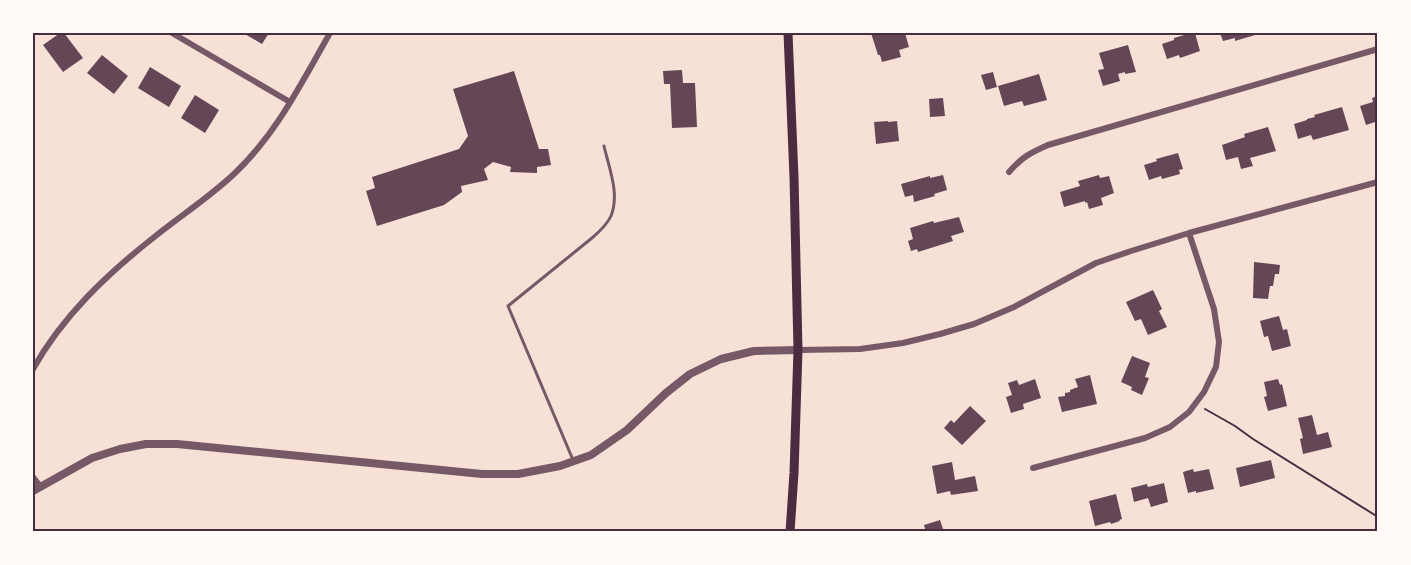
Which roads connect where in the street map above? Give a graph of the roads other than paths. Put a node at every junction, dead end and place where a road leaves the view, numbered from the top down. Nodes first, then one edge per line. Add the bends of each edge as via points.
1 (172, 33) edge
2 (330, 33) edge
3 (788, 33) edge
4 (1378, 49) edge
5 (290, 102) junction
6 (604, 146) dead end
7 (1009, 172) dead end
8 (1378, 182) edge
9 (1189, 233) junction
10 (798, 350) junction
11 (33, 369) edge
12 (574, 461) junction
13 (1033, 468) dead end
14 (33, 477) edge
15 (36, 489) edge
16 (790, 532) edge

1 - 5 street
2 - 5 street
3 - 10 main road
4 - 7 street via 1048,145 1020,159
5 - 11 street via 259,148 234,173 81,302
6 - 12 lane via 615,194 610,217 592,238 508,306
8 - 9 street
9 - 10 street via 1096,263 974,324 903,343 860,349
9 - 13 street via 1214,309 1219,342 1216,367 1204,392 1189,412 1170,427 1145,438
10 - 12 street via 753,351 721,359 690,374 627,430 591,455
10 - 16 main road
12 - 15 street via 518,474 482,474 146,444 92,458
14 - 15 street

